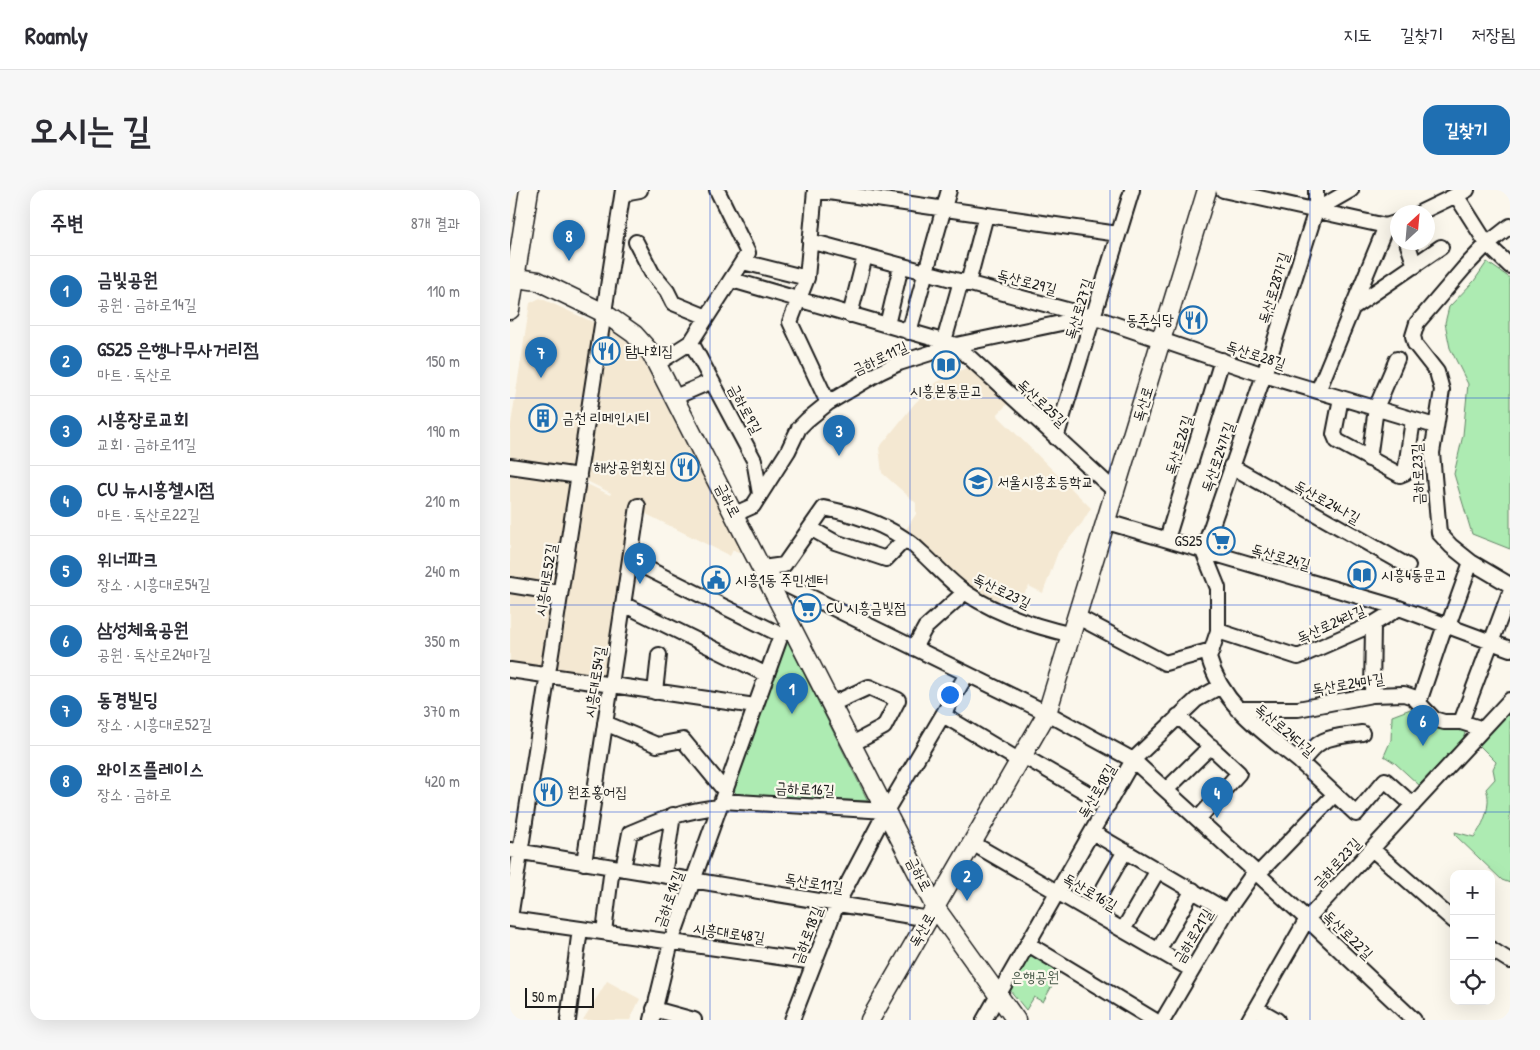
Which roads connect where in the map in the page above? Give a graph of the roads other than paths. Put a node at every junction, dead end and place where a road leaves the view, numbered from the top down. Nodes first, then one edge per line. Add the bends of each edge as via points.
1 (529, 190) edge
2 (640, 190) edge
3 (717, 190) edge
4 (815, 190) edge
5 (949, 190) edge
6 (1132, 190) edge
7 (1208, 190) edge
8 (1223, 190) edge
9 (1316, 190) edge
10 (1350, 190) edge
11 (1462, 193) edge
12 (622, 194) edge
13 (1435, 205) edge
14 (944, 209) junction
15 (1316, 210) junction
16 (986, 215) junction
17 (1390, 224) edge
18 (1510, 226) edge
19 (1390, 228) edge
20 (1118, 234) junction
21 (810, 241) junction
22 (636, 242) dead end
23 (1487, 244) junction
24 (1441, 247) dead end
25 (1410, 250) edge
26 (865, 256) junction
27 (743, 262) junction
28 (901, 266) junction
29 (1415, 266) junction
30 (1510, 266) edge
31 (926, 272) junction
32 (513, 277) edge
33 (807, 278) junction
34 (732, 280) junction
35 (964, 282) junction
36 (800, 301) junction
37 (1352, 308) junction
38 (510, 310) edge
39 (604, 313) junction
40 (850, 315) junction
41 (708, 317) junction
42 (1093, 317) junction
43 (887, 326) junction
44 (910, 332) junction
45 (1162, 341) junction
46 (691, 342) junction
47 (950, 343) junction
48 (1397, 359) dead end
49 (1222, 360) junction
50 (658, 363) junction
51 (1264, 375) junction
52 (712, 380) junction
53 (1318, 391) junction
54 (675, 397) junction
55 (1341, 398) junction
56 (828, 403) junction
57 (1376, 408) junction
58 (1413, 420) junction
59 (1435, 426) junction
60 (1056, 438) junction
61 (1369, 459) junction
62 (510, 466) edge
63 (1231, 466) junction
64 (578, 476) junction
65 (1116, 492) junction
66 (760, 494) junction
67 (638, 506) dead end
68 (735, 514) junction
69 (1107, 522) junction
70 (810, 528) junction
71 (1167, 539) junction
72 (904, 540) junction
73 (1203, 551) junction
74 (630, 560) junction
75 (1471, 562) junction
76 (1408, 566) dead end
77 (764, 572) junction
78 (510, 585) edge
79 (1510, 585) edge
80 (965, 592) junction
81 (1510, 592) edge
82 (560, 593) junction
83 (624, 604) junction
84 (1399, 608) junction
85 (1078, 617) junction
86 (1373, 624) junction
87 (1447, 626) junction
88 (1218, 631) junction
89 (787, 632) junction
90 (1073, 635) junction
91 (1492, 642) junction
92 (914, 648) junction
93 (1212, 650) junction
94 (1510, 650) edge
95 (659, 655) dead end
96 (510, 670) edge
97 (766, 674) junction
98 (967, 674) junction
99 (548, 676) junction
100 (611, 685) junction
101 (1221, 686) junction
102 (655, 692) junction
103 (1372, 695) junction
104 (1510, 700) edge
105 (1419, 702) junction
106 (832, 704) junction
107 (755, 706) junction
108 (1237, 709) junction
109 (1048, 713) junction
110 (943, 715) junction
111 (1178, 716) junction
112 (1461, 722) junction
113 (605, 723) junction
114 (1483, 729) junction
115 (1362, 733) dead end
116 (852, 744) junction
117 (1211, 746) junction
118 (1021, 759) junction
119 (1133, 760) junction
120 (1300, 763) junction
121 (1166, 790) junction
122 (1334, 794) junction
123 (722, 800) junction
124 (1108, 805) junction
125 (1413, 805) junction
126 (886, 811) junction
127 (672, 815) junction
128 (1198, 819) junction
129 (1092, 832) junction
130 (972, 843) junction
131 (1372, 849) junction
132 (515, 851) edge
133 (1125, 851) junction
134 (584, 863) junction
135 (618, 868) junction
136 (1158, 870) junction
137 (1257, 873) junction
138 (664, 875) junction
139 (693, 880) junction
140 (1193, 890) junction
141 (1058, 892) junction
142 (837, 904) junction
143 (1091, 911) junction
144 (1227, 911) junction
145 (932, 913) junction
146 (1450, 917) edge
147 (510, 918) edge
148 (1307, 919) junction
149 (580, 929) junction
150 (1123, 930) junction
151 (604, 932) junction
152 (671, 942) junction
153 (1028, 944) junction
154 (1158, 951) junction
155 (1495, 952) edge
156 (1510, 961) edge
157 (814, 962) junction
158 (1192, 970) junction
159 (998, 995) junction
160 (1256, 1008) junction
161 (653, 1015) edge
162 (568, 1020) edge
163 (694, 1020) edge
164 (792, 1020) edge
165 (870, 1020) edge
166 (984, 1020) edge
167 (1016, 1020) edge
168 (1154, 1020) edge
169 (1163, 1020) edge
170 (1249, 1020) edge
171 (1277, 1020) edge
172 (1414, 1020) edge

1 - 32 main road
2 - 12 street
3 - 27 street via 748,253
4 - 14 street
4 - 21 street
5 - 14 street
6 - 20 street, 독산로27길
7 - 45 main road, 독산로
8 - 15 street
9 - 15 street, 독산로28가길
10 - 15 street
11 - 13 street
11 - 23 street
12 - 39 street
14 - 16 street
14 - 31 street
15 - 17 street
15 - 51 street, 독산로28가길
16 - 20 street
16 - 35 street
18 - 23 street, 금하로23길
19 - 37 street
20 - 42 street, 독산로27길
21 - 26 street, 독산로29길
21 - 33 street
22 - 41 street via 652,273 673,302
23 - 30 street
23 - 59 street, 금하로23길 via 1414,329 1415,344 1440,380 1441,405
24 - 29 street
25 - 29 street
26 - 28 street, 독산로29길
26 - 40 street
27 - 33 street
27 - 34 street
28 - 31 street, 독산로29길
28 - 43 street
29 - 37 street
31 - 35 street, 독산로29길
31 - 44 street
32 - 38 main road
32 - 39 main road, 금하로 via 538,282
33 - 36 street
34 - 36 street
34 - 41 street
35 - 42 street, 독산로29길
35 - 47 street via 954,304
36 - 40 street, 독산로25길
36 - 56 street via 790,322
37 - 53 street
39 - 50 main road, 금하로 via 644,343
39 - 64 street, 시흥대로52길
40 - 43 street, 독산로25길
41 - 46 street
42 - 45 street, 독산로29길
42 - 47 street, 금하로11길
42 - 60 street, 독산로27길
43 - 44 street, 독산로25길
44 - 47 street, 독산로25길
45 - 49 street, 독산로28길
45 - 65 main road, 독산로
46 - 50 street
46 - 52 street, 금하로9길
47 - 56 street, 금하로11길 via 899,363
47 - 60 street, 독산로25길
48 - 57 street
49 - 51 street, 독산로28길
49 - 71 street, 독산로26길
50 - 54 main road, 금하로
51 - 53 street, 독산로28길
51 - 63 street, 독산로24가길
52 - 54 street
52 - 66 street, 금하로9길 via 754,460
53 - 55 street, 독산로28길
54 - 68 main road, 금하로
55 - 57 street, 독산로28길
55 - 61 street via 1334,434 1337,441
56 - 66 street, 금하로11길 via 800,428
57 - 58 street, 독산로28길
57 - 61 street
58 - 59 street, 독산로28길
58 - 61 street via 1405,473 1400,475
59 - 75 street, 금하로23길 via 1432,453 1437,526 1443,538
60 - 65 street, 독산로25길
62 - 64 street
63 - 73 street, 독산로24가길
63 - 76 street, 독산로24나길
64 - 82 street, 시흥대로52길
65 - 69 main road, 독산로
66 - 68 street, 금하로11길 via 753,506
67 - 74 street, 시흥대로54길
68 - 77 main road, 금하로
69 - 71 street, 독산로24길
69 - 85 main road, 독산로
70 - 72 street via 835,542 886,559
70 - 72 street, 독산로23길 via 824,508 866,518
70 - 77 street, 독산로23길 via 784,565
71 - 73 street, 독산로24길
72 - 80 street, 독산로23길
73 - 84 street, 독산로24길
73 - 88 street, 독산로24다길 via 1218,588
74 - 83 street, 시흥대로54길
74 - 89 street
75 - 79 street, 금하로23길
75 - 87 street
77 - 89 main road, 금하로
77 - 92 street, 독산로22길
78 - 82 street
80 - 90 street, 독산로23길 via 1028,622
80 - 92 street via 925,628
81 - 91 street
82 - 99 street, 시흥대로52길
83 - 97 street
83 - 100 street, 시흥대로54길
84 - 86 street, 독산로24라길
84 - 87 street, 독산로24길
85 - 90 main road, 독산로
85 - 93 street via 1165,662
86 - 88 street, 독산로24라길 via 1298,657
86 - 103 street
87 - 91 street, 독산로24길
87 - 105 street
88 - 93 street, 독산로24다길
89 - 97 street, 금하로14길
89 - 106 main road, 금하로
90 - 109 main road, 독산로
91 - 94 street, 독산로24길
91 - 112 street
92 - 98 street, 독산로22길
93 - 101 street, 독산로24다길 via 1209,658
95 - 102 street
96 - 99 street
97 - 107 street, 금하로14길
98 - 109 street, 독산로22길
98 - 110 street, 금하로18길
99 - 100 street
99 - 132 street, 시흥대로52길
100 - 102 street
100 - 113 street, 시흥대로54길
101 - 108 street, 독산로24다길
101 - 111 street, 독산로18길 via 1196,700
102 - 107 street
103 - 105 street, 독산로24마길 via 1404,694
103 - 108 street, 독산로24마길 via 1298,709
104 - 114 street, 금하로23길
105 - 112 street, 독산로24마길 via 1434,719
106 - 116 main road, 금하로
106 - 116 street via 869,687 898,700 884,727
107 - 123 street, 금하로14길
108 - 120 street, 독산로24다길
109 - 118 main road, 독산로
109 - 119 street, 독산로22길
110 - 118 street
110 - 126 street, 금하로18길
111 - 117 street
111 - 119 street, 독산로18길
112 - 114 street, 독산로24마길
113 - 123 street via 657,745 683,740
113 - 134 street, 시흥대로54길
114 - 125 street, 금하로23길
115 - 120 street via 1320,741 1312,746
116 - 126 main road, 금하로
117 - 121 street
117 - 128 street via 1239,772
118 - 124 street
118 - 130 main road, 독산로
119 - 121 street, 독산로22길
119 - 124 street, 독산로18길
120 - 122 street, 독산로24다길
121 - 128 street, 독산로22길
122 - 125 street, 독산로24다길 via 1356,814 1384,780
122 - 137 street
123 - 126 street, 금하로16길
123 - 127 street, 금하로16길
123 - 139 street, 금하로14길
124 - 129 street, 독산로18길
125 - 131 street, 금하로23길
126 - 142 street, 금하로18길
126 - 145 main road, 금하로
127 - 135 street, 금하로16길 via 628,835
127 - 138 street
128 - 137 street, 독산로22길
129 - 133 street
129 - 141 street, 독산로18길
130 - 141 street, 독산로16길
130 - 145 main road, 독산로
131 - 146 street
131 - 148 street, 금하로23길
132 - 134 street, 독산로11길
132 - 147 street, 시흥대로52길
133 - 136 street
133 - 143 street
134 - 135 street, 독산로11길
135 - 138 street, 독산로11길
135 - 151 street
136 - 140 street
136 - 150 street
137 - 144 street, 금하로21길
137 - 148 street, 독산로22길
138 - 139 street, 독산로11길
139 - 142 street, 독산로11길
139 - 152 street, 금하로14길
140 - 144 street
140 - 154 street
141 - 143 street, 독산로16길
141 - 153 street
142 - 145 street, 독산로11길
142 - 157 street, 금하로18길
143 - 150 street, 독산로16길
144 - 158 street, 금하로21길
145 - 159 main road, 금하로
145 - 165 main road, 독산로
147 - 149 street, 시흥대로48길
148 - 160 street, 금하로23길
148 - 172 street, 독산로22길
149 - 151 street, 시흥대로48길
149 - 162 street
150 - 154 street, 독산로16길
151 - 152 street, 시흥대로48길
152 - 157 street, 시흥대로48길
152 - 161 street, 금하로14길
153 - 159 street
153 - 168 street
154 - 158 street, 독산로16길
155 - 156 street
157 - 164 street, 금하로18길
158 - 169 street, 금하로21길
159 - 166 street
159 - 167 main road, 금하로
160 - 170 street, 금하로23길
160 - 171 street
161 - 163 street

